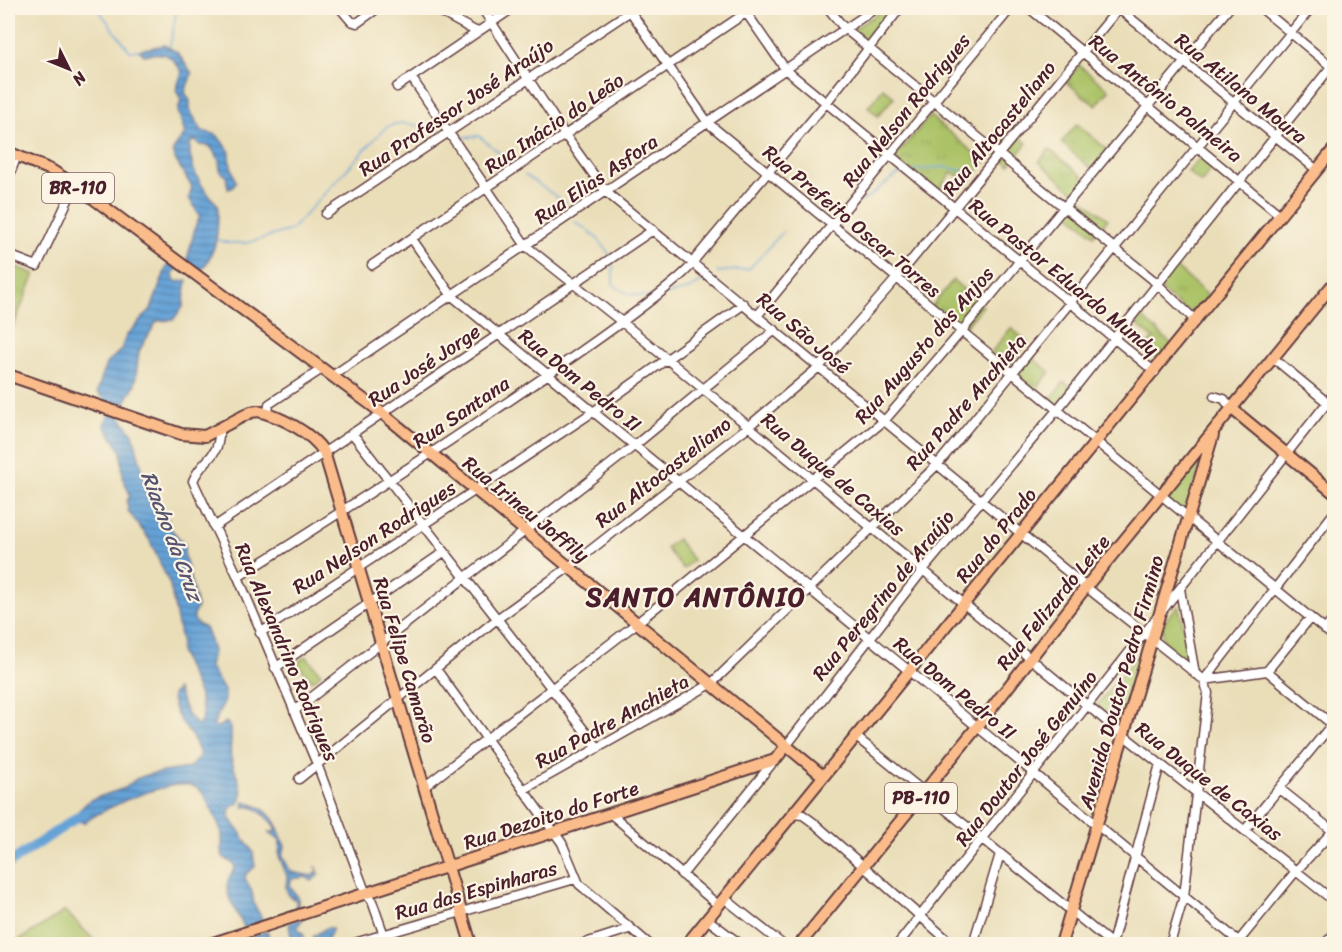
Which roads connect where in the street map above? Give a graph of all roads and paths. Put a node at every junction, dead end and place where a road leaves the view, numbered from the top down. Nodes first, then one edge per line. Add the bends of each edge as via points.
1 (340, 8) edge
2 (378, 8) edge
3 (433, 8) edge
4 (482, 8) edge
5 (513, 8) edge
6 (631, 8) edge
7 (828, 8) edge
8 (876, 8) edge
9 (900, 8) edge
10 (1011, 8) edge
11 (1029, 8) edge
12 (1119, 8) edge
13 (1229, 8) edge
14 (1261, 8) edge
15 (1311, 8) edge
16 (748, 9) edge
17 (491, 22) junction
18 (844, 28) junction
19 (477, 32) junction
20 (1290, 32) junction
21 (868, 49) junction
22 (1084, 51) junction
23 (1184, 64) junction
24 (668, 66) junction
25 (1334, 66) edge
26 (786, 70) junction
27 (411, 77) junction
28 (528, 79) junction
29 (397, 87) dead end
30 (933, 102) junction
31 (825, 103) junction
32 (1233, 103) junction
33 (1148, 104) junction
34 (708, 123) junction
35 (448, 132) junction
36 (566, 136) junction
37 (1275, 137) junction
38 (1198, 145) junction
39 (1335, 149) edge
40 (12, 154) edge
41 (891, 155) junction
42 (998, 156) junction
43 (1317, 170) junction
44 (768, 173) junction
45 (8, 179) edge
46 (1241, 180) junction
47 (75, 185) junction
48 (486, 189) junction
49 (606, 192) junction
50 (954, 208) junction
51 (1062, 209) junction
52 (326, 214) dead end
53 (1280, 215) junction
54 (832, 226) junction
55 (653, 230) junction
56 (412, 239) junction
57 (526, 246) junction
58 (1114, 251) junction
59 (8, 255) edge
60 (1020, 260) junction
61 (695, 263) junction
62 (372, 265) dead end
63 (896, 279) junction
64 (1334, 283) edge
65 (572, 284) junction
66 (1157, 286) junction
67 (452, 296) junction
68 (744, 304) junction
69 (1071, 304) junction
70 (757, 316) junction
71 (1196, 321) junction
72 (622, 322) junction
73 (775, 330) junction
74 (961, 332) junction
75 (499, 334) junction
76 (1114, 339) junction
77 (1272, 357) junction
78 (668, 360) junction
79 (819, 367) junction
80 (322, 369) junction
81 (1155, 372) junction
82 (547, 374) junction
83 (1012, 374) junction
84 (8, 375) edge
85 (332, 376) junction
86 (703, 389) junction
87 (1335, 394) edge
88 (1214, 396) dead end
89 (1331, 405) edge
90 (1231, 408) junction
91 (1057, 410) junction
92 (593, 412) junction
93 (382, 413) junction
94 (268, 414) junction
95 (885, 420) junction
96 (749, 426) junction
97 (1215, 429) junction
98 (219, 431) junction
99 (352, 433) junction
100 (1096, 443) junction
101 (634, 446) junction
102 (324, 452) junction
103 (430, 453) junction
104 (1287, 455) junction
105 (939, 464) junction
106 (813, 480) junction
107 (390, 481) junction
108 (678, 482) junction
109 (476, 490) junction
110 (1335, 493) edge
111 (1161, 496) junction
112 (983, 500) junction
113 (343, 513) junction
114 (1335, 513) edge
115 (1187, 518) junction
116 (424, 524) junction
117 (213, 527) junction
118 (871, 528) junction
119 (525, 531) junction
120 (1022, 532) junction
121 (746, 537) junction
122 (1218, 543) junction
123 (444, 552) junction
124 (359, 567) junction
125 (569, 567) junction
126 (923, 570) junction
127 (238, 578) junction
128 (464, 579) junction
129 (1086, 587) junction
130 (1180, 589) junction
131 (809, 590) junction
132 (1274, 590) junction
133 (370, 603) junction
134 (963, 604) junction
135 (1310, 618) junction
136 (1335, 618) edge
137 (497, 619) junction
138 (1156, 621) junction
139 (637, 623) junction
140 (1325, 630) junction
141 (260, 633) junction
142 (1148, 637) junction
143 (1335, 638) edge
144 (869, 639) junction
145 (381, 643) junction
146 (1132, 651) junction
147 (1030, 658) junction
148 (1146, 661) junction
149 (275, 668) junction
150 (436, 669) junction
151 (908, 671) junction
152 (1267, 671) junction
153 (1196, 674) junction
154 (711, 684) junction
155 (1206, 684) junction
156 (553, 688) junction
157 (399, 701) junction
158 (1088, 705) junction
159 (294, 711) junction
160 (1334, 724) edge
161 (977, 727) junction
162 (1122, 734) junction
163 (855, 736) junction
164 (487, 739) junction
165 (786, 746) junction
166 (598, 748) junction
167 (774, 760) junction
168 (317, 764) junction
169 (1160, 764) junction
170 (1033, 773) junction
171 (823, 776) junction
172 (299, 779) dead end
173 (424, 787) junction
174 (1280, 789) junction
175 (524, 790) junction
176 (1196, 792) junction
177 (925, 793) junction
178 (611, 814) junction
179 (792, 814) junction
180 (1097, 826) junction
181 (1245, 830) junction
182 (1334, 831) edge
183 (554, 832) junction
184 (983, 840) junction
185 (1000, 854) junction
186 (1135, 858) junction
187 (448, 867) junction
188 (864, 868) junction
189 (1296, 871) junction
190 (682, 875) junction
191 (575, 879) junction
192 (366, 894) junction
193 (1184, 896) junction
194 (1335, 901) edge
195 (721, 902) junction
196 (1071, 912) junction
197 (462, 913) junction
198 (921, 917) junction
199 (707, 919) junction
200 (629, 929) junction
201 (383, 934) junction
202 (1335, 934) edge
203 (1240, 943) edge
204 (1112, 944) edge
205 (210, 945) edge
206 (351, 945) edge
207 (387, 945) edge
208 (471, 945) edge
209 (582, 945) edge
210 (649, 945) edge
211 (687, 945) edge
212 (740, 945) edge
213 (782, 945) edge
214 (800, 945) edge
215 (898, 945) edge
216 (952, 945) edge
217 (973, 945) edge
218 (1061, 945) edge
219 (1170, 945) edge
220 (1325, 945) edge

1 - 2 street via 351,21 360,22
3 - 19 street
4 - 17 street, Rua São José
5 - 17 street
6 - 24 street, Rua Prefeito Oscar Torres
6 - 28 street, Rua Professor José Araújo
7 - 18 street
8 - 18 street, Rua Elias Asfora
9 - 21 street, Rua Santana
10 - 30 street, Rua Nelson Rodrigues
11 - 22 street, Rua Antônio Palmeira
12 - 22 street, Rua Altocasteliano
12 - 23 street, Rua Atilano Moura
13 - 23 street, Rua Augusto dos Anjos
14 - 20 street
15 - 20 street, Rua Padre Anchieta
16 - 24 street, Rua Inácio do Leão
16 - 26 street, Rua Pastor Eduardo Mundy
17 - 19 street
17 - 28 street, Rua São José
18 - 21 street
18 - 26 street, Rua Elias Asfora
19 - 27 street
20 - 25 street
20 - 32 street, Rua Padre Anchieta
21 - 30 street
21 - 31 street, Rua Santana
22 - 33 street, Rua Antônio Palmeira
22 - 42 street, Rua Altocasteliano
23 - 32 street, Rua Atilano Moura
23 - 33 street, Rua Augusto dos Anjos
24 - 34 street, Rua Prefeito Oscar Torres
24 - 36 street, Rua Inácio do Leão
25 - 37 street, Rua Peregrino de Araújo
26 - 31 street, Rua Pastor Eduardo Mundy
26 - 34 street, Rua Elias Asfora
27 - 29 street
27 - 35 street, Rua Duque de Caxias
28 - 35 street, Rua Professor José Araújo
28 - 36 street, Rua São José
30 - 41 street, Rua Nelson Rodrigues
30 - 42 street
31 - 41 street, Rua Pastor Eduardo Mundy
31 - 44 street, Rua Santana
32 - 37 street, Rua Atilano Moura
32 - 38 street, Rua Padre Anchieta
33 - 38 street, Rua Antônio Palmeira
33 - 51 street, Rua Augusto dos Anjos
34 - 44 street, Rua Prefeito Oscar Torres
34 - 49 street, Rua Elias Asfora
35 - 48 street, Rua Duque de Caxias
35 - 52 street, Rua Professor José Araújo
36 - 48 street, Rua Inácio do Leão
36 - 49 street, Rua São José
37 - 43 street, Rua Atilano Moura
37 - 46 street, Rua Peregrino de Araújo
38 - 46 street, Rua Antônio Palmeira
38 - 58 street, Rua Padre Anchieta
39 - 43 main road, Rua do Prado
40 - 45 street
40 - 47 main road, BR-110
41 - 50 street, Rua Pastor Eduardo Mundy
41 - 54 street, Rua Nelson Rodrigues
42 - 50 street, Rua Altocasteliano
42 - 51 street
43 - 53 main road, Rua do Prado
44 - 54 street, Rua Prefeito Oscar Torres
44 - 61 street, Rua Santana
46 - 53 street, Rua Antônio Palmeira
46 - 66 street, Rua Peregrino de Araújo
47 - 59 street via 37,266
47 - 80 main road, Rua Irineu Joffily / BR-110
48 - 56 street, Rua Inácio do Leão
48 - 57 street, Rua Duque de Caxias
49 - 55 street, Rua São José
49 - 57 street, Rua Elias Asfora
50 - 60 street, Rua Pastor Eduardo Mundy
50 - 63 street, Rua Altocasteliano
51 - 58 street
51 - 60 street, Rua Augusto dos Anjos
53 - 71 main road, Rua do Prado
54 - 63 street, Rua Prefeito Oscar Torres
54 - 70 street, Rua Nelson Rodrigues
55 - 61 street, Rua São José
55 - 65 street, Rua José Jorge
56 - 62 street, Rua Inácio do Leão
56 - 67 street, Rua Dom Pedro II
57 - 65 street, Rua Duque de Caxias
57 - 67 street, Rua Elias Asfora
58 - 66 street via 1148,284
58 - 69 street, Rua Padre Anchieta
60 - 69 street, Rua Pastor Eduardo Mundy
60 - 74 street, Rua Augusto dos Anjos
61 - 68 street, Rua São José
61 - 72 street, Rua Santana
63 - 74 street, Rua Prefeito Oscar Torres
63 - 79 street, Rua Altocasteliano
64 - 77 main road, Rua Felizardo Leite
65 - 72 street, Rua Duque de Caxias
65 - 75 street, Rua José Jorge
66 - 71 street
66 - 76 street, Rua Peregrino de Araújo
67 - 75 street, Rua Dom Pedro II
67 - 85 street, Rua Elias Asfora
68 - 70 street, Rua São José
68 - 78 street, Rua Nelson Rodrigues
69 - 76 street, Rua Pastor Eduardo Mundy
69 - 83 street, Rua Padre Anchieta
70 - 73 street, Rua São José
71 - 81 main road, Rua do Prado
72 - 78 street, Rua Duque de Caxias
72 - 82 street, Rua Santana
73 - 79 street, Rua São José
73 - 86 street
74 - 83 street, Rua Prefeito Oscar Torres
74 - 95 street, Rua Augusto dos Anjos
75 - 82 street, Rua Dom Pedro II
75 - 93 street, Rua José Jorge
76 - 81 street, Rua Pastor Eduardo Mundy
76 - 91 street, Rua Peregrino de Araújo
77 - 89 street
77 - 90 main road, Rua Felizardo Leite
78 - 86 street, Rua Duque de Caxias
78 - 92 street, Rua Nelson Rodrigues
79 - 95 street, Rua São José
79 - 96 street, Rua Altocasteliano
80 - 85 main road, Rua Irineu Joffily / BR-110
80 - 94 street via 269,404
81 - 100 main road, Rua do Prado
82 - 92 street, Rua Dom Pedro II
82 - 103 street, Rua Santana
83 - 91 street, Rua Prefeito Oscar Torres
83 - 105 street, Rua Padre Anchieta
84 - 98 main road via 194,436
85 - 93 main road, Rua Irineu Joffily
86 - 96 street, Rua Duque de Caxias
86 - 101 street
87 - 89 street
88 - 90 street via 1224,399
89 - 104 street
90 - 97 main road, Rua Felizardo Leite
90 - 104 main road
91 - 100 street, Rua Prefeito Oscar Torres
91 - 112 street, Rua Peregrino de Araújo
92 - 101 street, Rua Dom Pedro II
92 - 109 street, Rua Nelson Rodrigues
93 - 99 street, Rua José Jorge
93 - 103 main road, Rua Irineu Joffily
94 - 98 main road via 251,412
94 - 102 main road, Rua Felipe Camarão via 308,434
95 - 105 street, Rua São José
95 - 106 street, Rua Augusto dos Anjos
96 - 106 street, Rua Duque de Caxias
96 - 108 street, Rua Altocasteliano
97 - 111 main road, Rua Felizardo Leite
97 - 115 main road, Avenida Doutor Pedro Firmino
98 - 117 street, Rua Alexandrino Rodrigues via 216,452 193,481
99 - 102 street, Rua José Jorge
99 - 107 street
100 - 111 street, Rua Prefeito Oscar Torres
100 - 120 main road, Rua do Prado
101 - 108 street, Rua Dom Pedro II
101 - 119 street
102 - 113 main road, Rua Felipe Camarão
102 - 117 street, Rua José Jorge
103 - 107 street, Rua Santana
103 - 109 main road, Rua Irineu Joffily
104 - 110 main road
104 - 122 street
105 - 112 street, Rua São José
105 - 118 street, Rua Padre Anchieta
106 - 118 street, Rua Duque de Caxias
106 - 121 street, Rua Augusto dos Anjos
107 - 113 street, Rua Santana
107 - 116 street
108 - 121 street, Rua Dom Pedro II
108 - 125 street, Rua Altocasteliano
109 - 116 street, Rua Nelson Rodrigues
109 - 119 main road, Rua Irineu Joffily
111 - 115 street, Rua Prefeito Oscar Torres
111 - 129 main road, Rua Felizardo Leite
112 - 120 street, Rua São José
112 - 126 street, Rua Peregrino de Araújo
113 - 124 main road, Rua Felipe Camarão
113 - 127 street, Rua Santana
114 - 132 street
115 - 122 street, Rua Prefeito Oscar Torres
115 - 138 main road, Avenida Doutor Pedro Firmino
116 - 123 street
116 - 124 street, Rua Nelson Rodrigues
117 - 127 street, Rua Alexandrino Rodrigues
118 - 126 street, Rua Duque de Caxias
118 - 131 street, Rua Padre Anchieta
119 - 125 main road, Rua Irineu Joffily
119 - 128 street
120 - 129 street, Rua São José
120 - 134 main road, Rua do Prado
121 - 131 street, Rua Dom Pedro II
121 - 139 street, Rua Augusto dos Anjos
122 - 130 street
122 - 132 street, Rua Prefeito Oscar Torres
123 - 128 street
123 - 133 street
124 - 133 main road, Rua Felipe Camarão
124 - 141 street, Rua Nelson Rodrigues
125 - 137 street, Rua Altocasteliano
125 - 139 main road, Rua Irineu Joffily
126 - 134 street, Rua Duque de Caxias
126 - 144 street, Rua Peregrino de Araújo
127 - 141 street, Rua Alexandrino Rodrigues
128 - 137 street
128 - 145 street
129 - 142 street, Rua São José
129 - 147 main road, Rua Felizardo Leite
130 - 138 street
130 - 153 street
131 - 144 street, Rua Dom Pedro II
131 - 154 street, Rua Padre Anchieta
132 - 135 street, Rua Prefeito Oscar Torres
132 - 155 street
133 - 145 main road, Rua Felipe Camarão
133 - 149 street
134 - 147 street, Rua Duque de Caxias
134 - 151 main road, Rua do Prado
135 - 140 street, Rua Prefeito Oscar Torres
135 - 152 street
136 - 140 street
137 - 150 street, Rua Altocasteliano
137 - 156 street
138 - 142 main road, Avenida Doutor Pedro Firmino
139 - 154 main road, Rua Irineu Joffily
139 - 156 street, Rua Augusto dos Anjos
140 - 143 street, Rua Prefeito Oscar Torres
141 - 149 street, Rua Alexandrino Rodrigues
142 - 146 street, Rua Doutor José Genuíno
142 - 148 main road, Avenida Doutor Pedro Firmino
142 - 153 street, Rua São José
144 - 151 street, Rua Dom Pedro II
144 - 165 street, Rua Peregrino de Araújo
145 - 157 main road, Rua Felipe Camarão
145 - 159 street
146 - 148 street
146 - 158 street, Rua Doutor José Genuíno
147 - 158 street, Rua Duque de Caxias
147 - 161 main road, Rua Felizardo Leite
148 - 162 main road, Avenida Doutor Pedro Firmino
149 - 159 street, Rua Alexandrino Rodrigues
150 - 157 street, Rua Altocasteliano
150 - 164 street
151 - 161 street, Rua Dom Pedro II
151 - 163 main road, Rua do Prado
152 - 155 street
152 - 160 street
153 - 155 street, Rua São José
154 - 165 main road, Rua Irineu Joffily
154 - 166 street, Rua Padre Anchieta
155 - 176 street
156 - 164 street, Rua Augusto dos Anjos
156 - 166 street
157 - 168 street, Rua Altocasteliano
157 - 173 main road, Rua Felipe Camarão
158 - 162 street, Rua Duque de Caxias
158 - 170 street, Rua Doutor José Genuíno
159 - 168 street, Rua Alexandrino Rodrigues
160 - 174 street
161 - 170 street, Rua Dom Pedro II
161 - 177 main road, Rua Felizardo Leite / PB-110
162 - 169 street, Rua Duque de Caxias
162 - 180 main road, Avenida Doutor Pedro Firmino
163 - 171 main road, Rua do Prado
163 - 177 street
164 - 173 street, Rua Augusto dos Anjos
164 - 175 street
165 - 167 main road, Rua Peregrino de Araújo
165 - 171 main road, Rua Irineu Joffily
166 - 175 street, Rua Padre Anchieta
167 - 178 main road, Rua Dezoito do Forte
167 - 190 street, Rua Peregrino de Araújo
168 - 172 street, Rua Altocasteliano
168 - 192 street, Rua Alexandrino Rodrigues
169 - 176 street, Rua Duque de Caxias
169 - 186 street
170 - 180 street, Rua Dom Pedro II
170 - 184 street, Rua Doutor José Genuíno
171 - 179 main road, Rua do Prado
173 - 187 main road, Rua Felipe Camarão
174 - 181 street
174 - 182 street
175 - 183 street
176 - 181 street, Rua Duque de Caxias
176 - 193 street
177 - 184 street
177 - 188 main road, Rua Felizardo Leite / PB-110
178 - 183 main road, Rua Dezoito do Forte
178 - 190 street
179 - 188 street via 808,818
179 - 195 main road, Rua do Prado
180 - 186 street, Rua Dom Pedro II
180 - 196 main road, Avenida Doutor Pedro Firmino
181 - 189 street, Rua Duque de Caxias
182 - 189 street
183 - 187 main road, Rua Dezoito do Forte
183 - 191 street via 565,849
184 - 185 street
184 - 198 street, Rua Doutor José Genuíno
185 - 196 street
185 - 217 street
186 - 193 street, Rua Dom Pedro II
186 - 204 street
187 - 192 main road, Rua Dezoito do Forte
187 - 197 main road, Rua Felipe Camarão
188 - 198 street
188 - 214 main road, Rua Felizardo Leite / PB-110
189 - 194 street, Rua Duque de Caxias
189 - 203 street
190 - 195 street
191 - 197 street, Rua das Espinharas
191 - 200 street
192 - 201 street, Rua Alexandrino Rodrigues
192 - 205 main road, Rua Dezoito do Forte
193 - 203 street, Rua Dom Pedro II
193 - 219 street
195 - 199 main road, Rua do Prado
195 - 213 street
196 - 204 street
196 - 218 main road, Avenida Doutor Pedro Firmino
197 - 201 street, Rua das Espinharas
197 - 208 main road, Rua Felipe Camarão
198 - 215 street, Rua Doutor José Genuíno
198 - 216 street
199 - 211 main road, Rua do Prado
199 - 212 street
200 - 209 street
200 - 210 street
201 - 206 street, Rua das Espinharas
201 - 207 street, Rua Alexandrino Rodrigues
202 - 220 street

